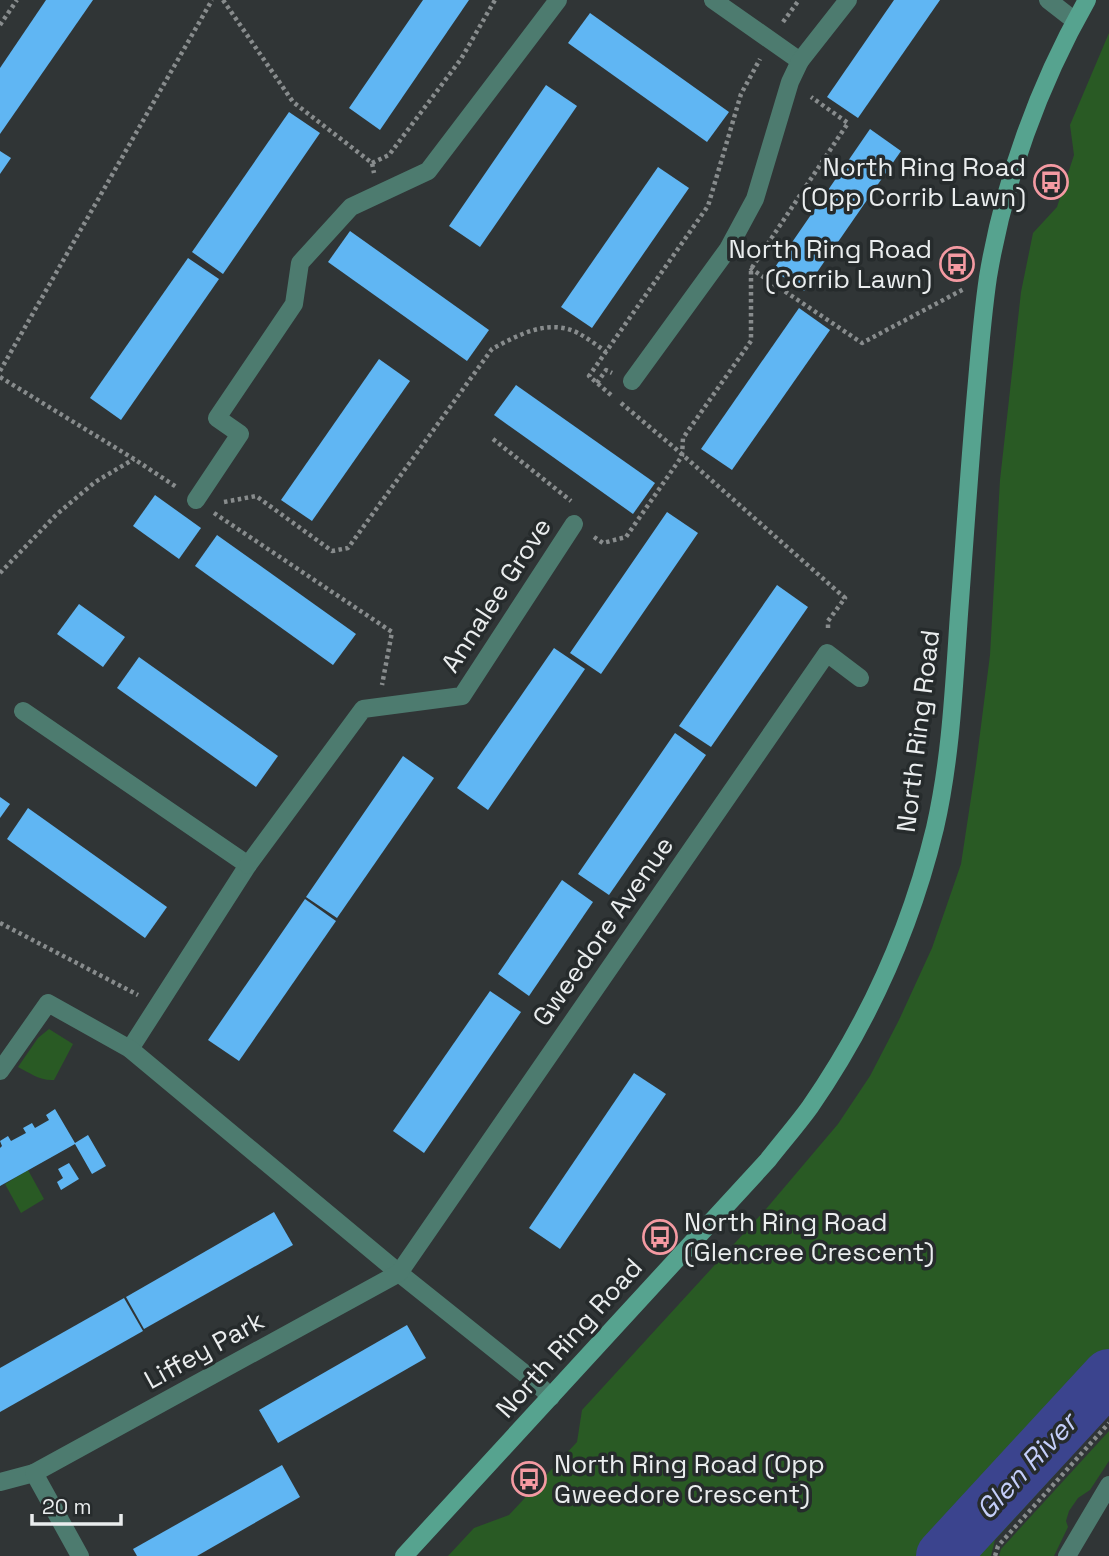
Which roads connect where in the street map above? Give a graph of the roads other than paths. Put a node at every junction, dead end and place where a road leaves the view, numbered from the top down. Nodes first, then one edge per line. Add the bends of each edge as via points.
1 (558, 0) edge
2 (713, 0) edge
3 (848, 0) edge
4 (1048, 0) edge
5 (1087, 0) edge
6 (1075, 22) junction
7 (800, 61) junction
8 (632, 381) dead end
9 (196, 500) dead end
10 (574, 524) road end
11 (860, 678) dead end
12 (23, 711) dead end
13 (248, 865) junction
14 (130, 1049) junction
15 (0, 1071) edge
16 (399, 1273) junction
17 (551, 1397) junction
18 (34, 1473) junction
19 (0, 1482) edge
20 (1109, 1485) edge
21 (80, 1556) edge
22 (404, 1556) edge
23 (1068, 1556) edge

1 - 9 street via 428,172 351,207 300,263 294,304 217,418 240,433
2 - 7 street
3 - 7 street
4 - 6 street
5 - 6 main road, North Ring Road
6 - 17 main road, North Ring Road via 1019,156 988,277 945,772 935,826 905,927 860,1024 808,1110 768,1160
7 - 8 street via 755,199 728,249
10 - 13 street, Annalee Grove via 462,696 363,709
11 - 16 street, Gweedore Avenue via 827,653
12 - 13 street
13 - 14 street, Annalee Grove
14 - 15 street via 48,1003
14 - 16 street
16 - 17 street
16 - 18 street, Liffey Park
17 - 22 main road, North Ring Road
18 - 19 street, Liffey Park
18 - 21 street
20 - 23 street

